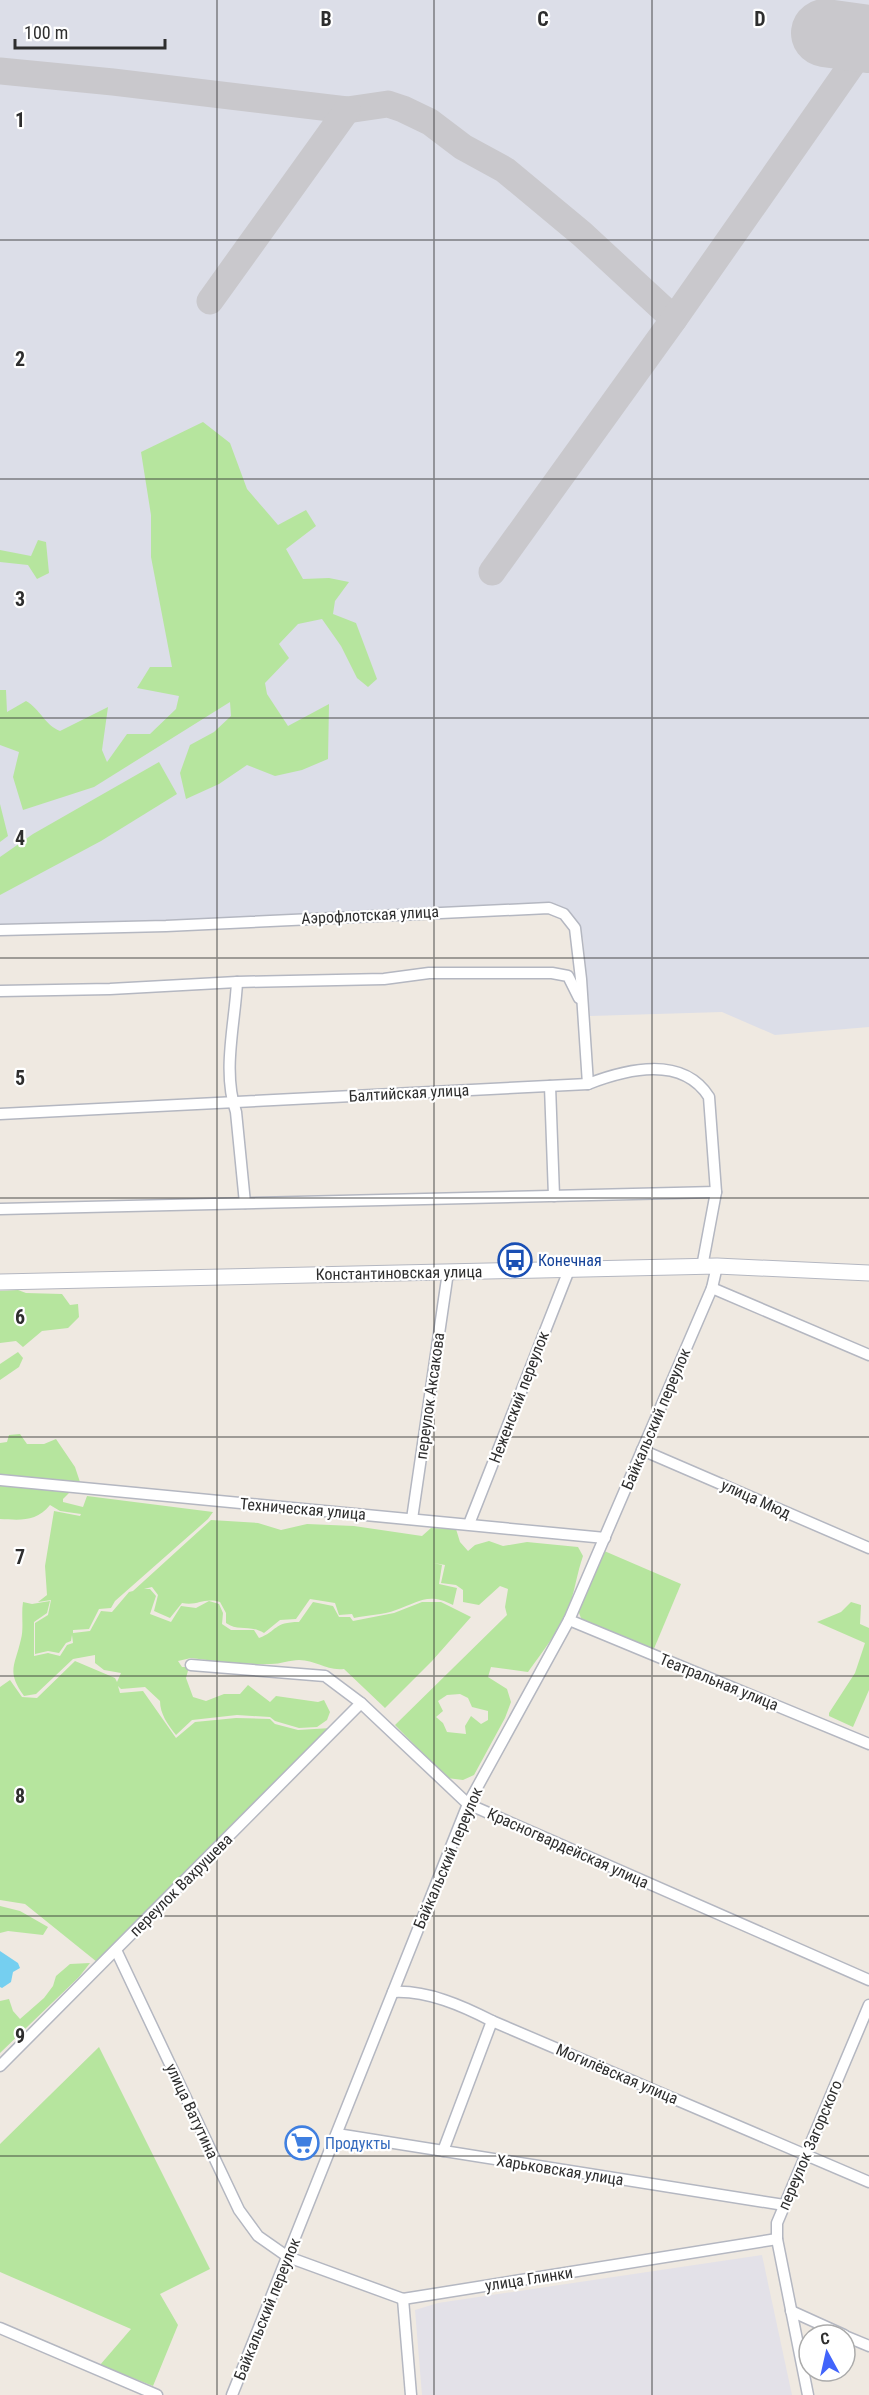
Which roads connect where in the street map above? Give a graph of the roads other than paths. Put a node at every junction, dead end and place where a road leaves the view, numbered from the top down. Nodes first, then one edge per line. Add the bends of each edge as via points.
1 (0, 930) edge
2 (237, 982) junction
3 (0, 991) edge
4 (582, 1005) junction
5 (588, 1084) junction
6 (550, 1086) junction
7 (232, 1102) junction
8 (0, 1114) edge
9 (716, 1192) junction
10 (554, 1196) junction
11 (245, 1203) junction
12 (0, 1209) edge
13 (710, 1267) junction
14 (569, 1269) junction
15 (448, 1272) junction
16 (869, 1273) edge
17 (0, 1282) edge
18 (712, 1288) junction
19 (869, 1355) edge
20 (642, 1450) junction
21 (0, 1480) edge
22 (412, 1519) junction
23 (469, 1524) junction
24 (605, 1538) junction
25 (869, 1548) edge
26 (569, 1620) junction
27 (191, 1665) dead end
28 (362, 1703) junction
29 (869, 1744) edge
30 (468, 1804) junction
31 (116, 1950) junction
32 (869, 1980) edge
33 (393, 1992) junction
34 (869, 2005) edge
35 (492, 2021) junction
36 (0, 2066) edge
37 (337, 2134) junction
38 (443, 2151) junction
39 (806, 2154) junction
40 (869, 2182) edge
41 (784, 2205) junction
42 (777, 2239) junction
43 (288, 2257) junction
44 (403, 2299) junction
45 (791, 2311) junction
46 (818, 2323) edge
47 (0, 2328) edge
48 (157, 2395) edge
49 (232, 2395) edge
50 (411, 2395) edge
51 (808, 2395) edge

1 - 4 street, Аэрофлотская улица via 549,908 564,914 575,928
2 - 3 street
2 - 4 street via 384,979 429,973 552,973 568,976
2 - 7 street via 230,1057
4 - 5 street, Аэрофлотская улица
5 - 6 street, Балтийская улица
5 - 9 street, Балтийская улица via 618,1073 648,1069 678,1071 701,1084 709,1097
6 - 7 street, Балтийская улица
6 - 10 street
7 - 8 street, Балтийская улица
7 - 11 street
9 - 10 street
9 - 13 street, Балтийская улица
10 - 11 street
11 - 12 street
13 - 14 street, Константиновская улица
13 - 16 street, Константиновская улица
13 - 18 street, Байкальский переулок
14 - 15 street, Константиновская улица
14 - 23 street, Неженский переулок
15 - 17 street, Константиновская улица
15 - 22 street, переулок Аксакова
18 - 19 street
18 - 20 street, Байкальский переулок
20 - 24 street, Байкальский переулок
20 - 25 street, улица Мюд
21 - 22 street, Техническая улица
22 - 23 street, Техническая улица
23 - 24 street, Техническая улица
24 - 26 street, Байкальский переулок
26 - 29 street, Театральная улица
26 - 30 street, Байкальский переулок
27 - 28 street, Красногвардейская улица via 325,1676
28 - 30 street, Красногвардейская улица
28 - 31 street, переулок Вахрушева
30 - 32 street, Красногвардейская улица
30 - 33 street, Байкальский переулок
31 - 36 street, переулок Вахрушева
31 - 43 street, улица Ватутина via 239,2210 258,2236
33 - 35 street, Могилёвская улица via 405,1991 464,2006
33 - 37 street, Байкальский переулок
34 - 39 street, переулок Загорского
35 - 38 street
35 - 39 street, Могилёвская улица
37 - 38 street, Харьковская улица
37 - 43 street, Байкальский переулок
38 - 41 street, Харьковская улица
39 - 40 street, Могилёвская улица
39 - 41 street, переулок Загорского
41 - 42 street, переулок Загорского via 777,2223
42 - 44 street, улица Глинки
42 - 45 street, переулок Загорского
43 - 44 street, улица Глинки
43 - 49 street, Байкальский переулок
44 - 50 street
45 - 46 street
45 - 51 street, переулок Загорского
47 - 48 street

